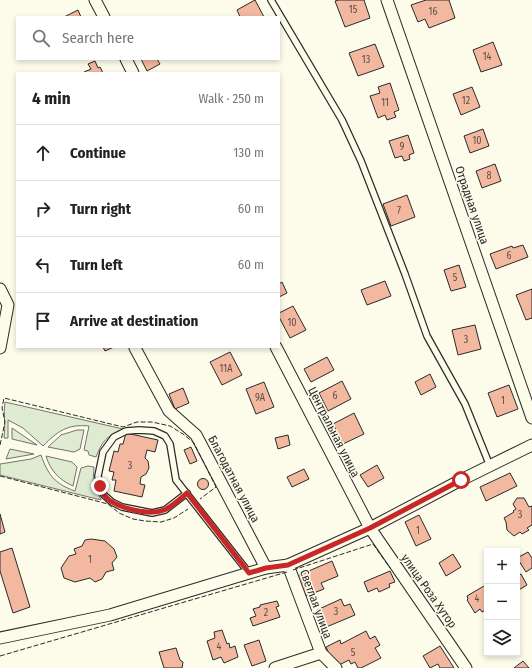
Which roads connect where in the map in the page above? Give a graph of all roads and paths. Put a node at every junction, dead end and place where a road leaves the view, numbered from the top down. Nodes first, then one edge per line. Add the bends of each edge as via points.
1 (96, 0) edge
2 (271, 0) edge
3 (387, 0) edge
4 (104, 16) edge
5 (126, 60) edge
6 (132, 72) edge
7 (0, 290) edge
8 (0, 348) edge
9 (135, 348) edge
10 (277, 348) edge
11 (532, 418) edge
12 (532, 445) edge
13 (490, 466) junction
14 (187, 493) junction
15 (370, 528) junction
16 (288, 565) junction
17 (266, 568) junction
18 (249, 573) junction
19 (0, 638) edge
20 (320, 652) junction
21 (275, 668) edge
22 (336, 668) edge
23 (466, 668) edge

1 - 4 street
2 - 13 lane via 342,120 361,161 427,336 465,404
3 - 11 street, Отрадная улица
5 - 6 street
7 - 8 street via 8,305
9 - 17 street, Благодатная улица via 168,411 196,435
10 - 15 street, Центральная улица
12 - 13 street
13 - 15 street
14 - 14 lane via 165,510 152,512 122,507 104,495 100,486 98,476 103,452 114,437 126,431 154,431 165,436 170,444 176,480
14 - 18 lane
15 - 16 street
15 - 23 street, улица Роза Хутор
16 - 17 street
16 - 20 street, Светлая улица
17 - 18 street
18 - 19 street via 110,615
20 - 21 street, Светлая улица
20 - 22 street, Светлая улица

